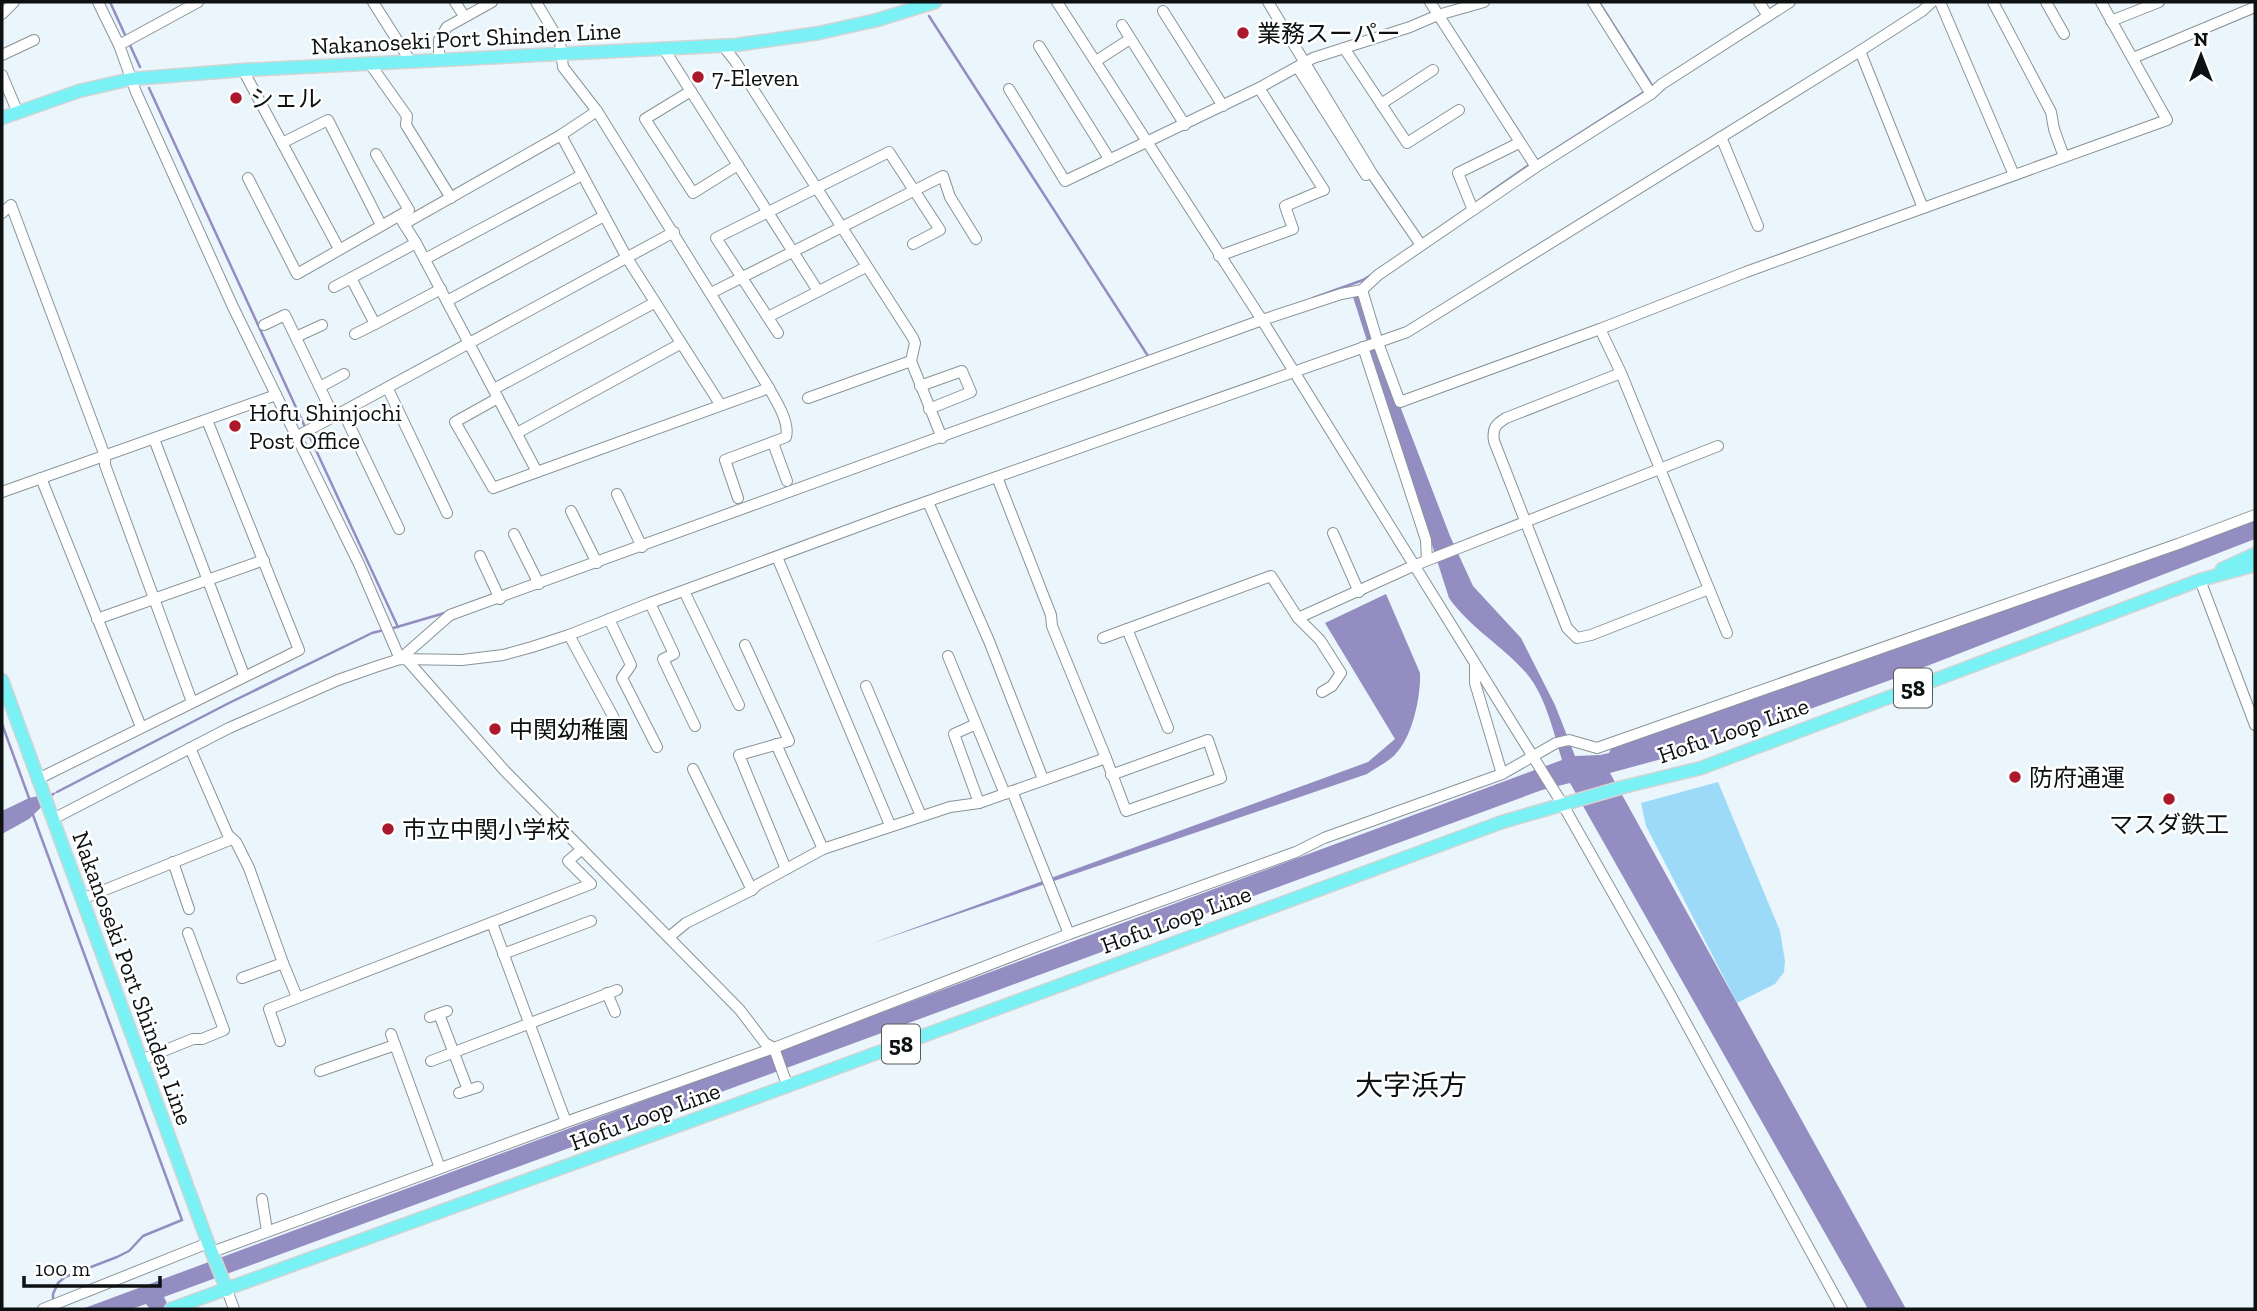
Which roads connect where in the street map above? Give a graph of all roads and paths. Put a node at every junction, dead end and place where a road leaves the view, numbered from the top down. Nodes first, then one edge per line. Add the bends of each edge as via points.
1 (14, 2) edge
2 (98, 2) edge
3 (198, 2) edge
4 (373, 2) edge
5 (455, 2) edge
6 (492, 2) edge
7 (536, 2) edge
8 (1057, 2) edge
9 (1268, 2) edge
10 (1430, 2) edge
11 (1484, 2) edge
12 (1593, 2) edge
13 (1759, 2) edge
14 (1790, 2) edge
15 (1932, 2) edge
16 (1940, 2) edge
17 (1993, 2) edge
18 (2046, 2) edge
19 (2101, 2) edge
20 (2159, 2) edge
21 (929, 3) edge
22 (2255, 7) edge
23 (1163, 11) dead end
24 (2, 14) edge
25 (1438, 15) junction
26 (464, 16) junction
27 (1768, 16) junction
28 (2112, 21) junction
29 (1122, 25) dead end
30 (2064, 34) dead end
31 (1130, 39) junction
32 (34, 40) dead end
33 (119, 45) junction
34 (723, 46) junction
35 (1039, 46) dead end
36 (1345, 48) junction
37 (664, 49) junction
38 (1860, 51) junction
39 (562, 54) junction
40 (2, 55) edge
41 (2133, 58) junction
42 (439, 60) junction
43 (1096, 61) junction
44 (411, 62) junction
45 (370, 64) junction
46 (1302, 65) junction
47 (1433, 70) dead end
48 (243, 71) junction
49 (2, 75) edge
50 (131, 79) junction
51 (1259, 88) junction
52 (1009, 89) dead end
53 (691, 90) junction
54 (1651, 94) junction
55 (1381, 104) junction
56 (1223, 106) junction
57 (1458, 110) dead end
58 (597, 111) junction
59 (18, 113) junction
60 (2, 118) edge
61 (1185, 125) junction
62 (561, 135) junction
63 (1721, 137) junction
64 (1148, 142) junction
65 (282, 143) junction
66 (1519, 143) junction
67 (376, 154) dead end
68 (2064, 157) junction
69 (1111, 160) junction
70 (738, 165) junction
71 (1536, 167) junction
72 (2014, 174) junction
73 (582, 175) junction
74 (1366, 175) dead end
75 (248, 178) dead end
76 (815, 188) junction
77 (913, 192) junction
78 (451, 198) junction
79 (1923, 208) junction
80 (1473, 210) junction
81 (767, 211) junction
82 (2, 213) edge
83 (604, 216) junction
84 (401, 220) junction
85 (381, 225) junction
86 (1758, 226) dead end
87 (841, 228) junction
88 (674, 232) junction
89 (976, 239) dead end
90 (416, 243) junction
91 (913, 244) dead end
92 (1421, 245) junction
93 (339, 249) junction
94 (793, 251) junction
95 (1219, 256) junction
96 (627, 258) junction
97 (425, 259) junction
98 (866, 267) junction
99 (740, 277) junction
100 (351, 278) junction
101 (334, 287) dead end
102 (440, 289) junction
103 (1362, 290) junction
104 (818, 291) junction
105 (711, 293) junction
106 (447, 301) junction
107 (654, 303) junction
108 (768, 317) junction
109 (1262, 320) junction
110 (375, 324) junction
111 (264, 325) dead end
112 (322, 325) dead end
113 (1600, 329) junction
114 (778, 333) dead end
115 (355, 334) dead end
116 (296, 337) junction
117 (1378, 343) junction
118 (469, 344) junction
119 (680, 344) junction
120 (1364, 347) junction
121 (911, 361) junction
122 (1294, 372) junction
123 (1621, 373) junction
124 (344, 374) dead end
125 (920, 386) junction
126 (320, 387) junction
127 (388, 388) junction
128 (769, 388) junction
129 (496, 394) junction
130 (276, 395) junction
131 (808, 398) dead end
132 (720, 404) junction
133 (929, 409) junction
134 (338, 414) junction
135 (207, 420) junction
136 (517, 433) junction
137 (296, 437) junction
138 (155, 439) junction
139 (942, 439) junction
140 (773, 443) junction
141 (1718, 446) dead end
142 (105, 456) junction
143 (1659, 469) junction
144 (537, 472) junction
145 (997, 477) junction
146 (41, 478) junction
147 (787, 481) dead end
148 (2, 492) edge
149 (617, 494) dead end
150 (738, 498) dead end
151 (928, 502) junction
152 (571, 511) dead end
153 (447, 513) dead end
154 (2255, 515) edge
155 (1525, 523) junction
156 (399, 528) dead end
157 (1333, 533) dead end
158 (513, 534) dead end
159 (642, 547) junction
160 (2255, 554) edge
161 (480, 556) dead end
162 (778, 557) junction
163 (1430, 559) junction
164 (264, 560) junction
165 (597, 563) junction
166 (2255, 565) edge
167 (1413, 566) junction
168 (207, 579) junction
169 (2200, 580) junction
170 (539, 584) junction
171 (1709, 589) junction
172 (684, 591) junction
173 (1359, 592) junction
174 (154, 598) junction
175 (500, 598) junction
176 (650, 603) junction
177 (1298, 618) junction
178 (97, 619) junction
179 (609, 619) junction
180 (1127, 629) junction
181 (1727, 633) dead end
182 (569, 635) junction
183 (1103, 638) dead end
184 (745, 645) dead end
185 (948, 656) dead end
186 (404, 660) junction
187 (1475, 665) junction
188 (244, 675) junction
189 (2, 680) edge
190 (866, 686) dead end
191 (1322, 692) dead end
192 (192, 702) junction
193 (739, 705) dead end
194 (615, 720) dead end
195 (976, 724) junction
196 (2255, 725) edge
197 (695, 726) dead end
198 (141, 727) junction
199 (1167, 728) dead end
200 (776, 744) junction
201 (657, 747) dead end
202 (190, 748) junction
203 (1534, 757) junction
204 (1105, 758) junction
205 (693, 769) dead end
206 (1502, 774) junction
207 (1111, 775) junction
208 (1043, 779) junction
209 (39, 780) junction
210 (1008, 793) junction
211 (979, 803) junction
212 (1563, 805) junction
213 (921, 816) junction
214 (53, 819) junction
215 (890, 825) junction
216 (232, 839) junction
217 (582, 849) junction
218 (823, 849) junction
219 (173, 862) junction
220 (786, 869) junction
221 (752, 890) junction
222 (82, 899) junction
223 (189, 909) dead end
224 (591, 921) dead end
225 (492, 923) junction
226 (188, 933) dead end
227 (1069, 934) junction
228 (669, 937) junction
229 (503, 954) junction
230 (283, 963) junction
231 (242, 978) dead end
232 (297, 997) junction
233 (615, 1012) dead end
234 (439, 1014) dead end
235 (528, 1023) junction
236 (391, 1034) dead end
237 (280, 1041) dead end
238 (395, 1045) junction
239 (774, 1048) junction
240 (452, 1052) junction
241 (141, 1060) junction
242 (431, 1061) dead end
243 (320, 1071) dead end
244 (788, 1082) junction
245 (468, 1090) dead end
246 (566, 1122) junction
247 (440, 1168) junction
248 (262, 1199) dead end
249 (267, 1231) junction
250 (211, 1251) junction
251 (227, 1290) junction
252 (173, 1308) edge
253 (43, 1309) edge
254 (234, 1309) edge
255 (1842, 1309) edge

1 - 24 street
2 - 33 street
3 - 33 street
4 - 44 street
5 - 26 street
6 - 26 street
7 - 39 street via 560,42
8 - 43 street
9 - 46 street
10 - 25 street
11 - 25 street
12 - 54 street
13 - 27 street
14 - 27 street
15 - 38 street
16 - 72 street
17 - 68 street via 2051,112
18 - 30 street
19 - 28 street
20 - 28 street
21 - 34 main road, Nakanoseki Port Shinden Line via 819,33
22 - 41 street
23 - 56 street
25 - 36 street
25 - 66 street
26 - 42 street via 447,27 439,40
27 - 54 street
28 - 41 street
29 - 31 street
31 - 43 street
31 - 61 street
32 - 40 street
33 - 50 street
34 - 37 main road, Nakanoseki Port Shinden Line
34 - 76 street
35 - 69 street
36 - 46 street
36 - 55 street
37 - 39 main road, Nakanoseki Port Shinden Line
37 - 53 street
38 - 63 street
38 - 79 street
39 - 42 main road, Nakanoseki Port Shinden Line
39 - 58 street via 563,67
41 - 68 street via 2167,120
42 - 44 main road, Nakanoseki Port Shinden Line
43 - 64 street
44 - 45 main road, Nakanoseki Port Shinden Line
45 - 48 main road, Nakanoseki Port Shinden Line
45 - 78 street via 407,117 406,125
46 - 51 street
46 - 74 street
46 - 92 street
47 - 55 street
48 - 50 main road, Nakanoseki Port Shinden Line
48 - 65 street
49 - 59 street
50 - 59 main road, Nakanoseki Port Shinden Line
50 - 130 street
51 - 56 street
51 - 95 street via 1324,190 1285,206 1293,229
52 - 69 street via 1065,181
53 - 70 street
53 - 70 street via 645,119 693,192
54 - 71 street
55 - 57 street via 1406,143
56 - 61 street
58 - 62 street
58 - 88 street
59 - 60 main road, Nakanoseki Port Shinden Line
61 - 64 street
62 - 73 street
62 - 78 street
63 - 86 street
63 - 117 street via 1437,314
64 - 69 street
64 - 95 street
65 - 85 street via 328,120
65 - 93 street
66 - 71 street
66 - 80 street via 1458,173
67 - 84 street via 409,210
68 - 72 street
70 - 81 street
71 - 80 street
72 - 79 street
73 - 83 street
73 - 97 street
75 - 93 street via 297,274
76 - 77 street via 888,152
76 - 81 street
76 - 87 street
77 - 87 street
77 - 89 street via 943,176 950,197
77 - 91 street via 940,230
78 - 84 street
79 - 113 street
80 - 92 street
81 - 94 street
81 - 99 street via 716,238
82 - 142 street via 11,205
83 - 96 street
83 - 106 street
84 - 85 street
84 - 90 street
85 - 93 street
87 - 94 street
87 - 98 street
88 - 96 street
88 - 105 street
90 - 97 street
90 - 100 street
92 - 103 street
94 - 99 street
94 - 104 street
95 - 109 street
96 - 107 street
96 - 118 street
97 - 102 street
98 - 104 street
98 - 121 street via 913,338
99 - 105 street
99 - 108 street
100 - 101 street
100 - 110 street
102 - 106 street
102 - 110 street
103 - 109 street
103 - 117 street
104 - 108 street
105 - 128 street
106 - 118 street
107 - 119 street
107 - 129 street
108 - 114 street
109 - 122 street
109 - 139 street
110 - 115 street
111 - 116 street via 285,315
112 - 116 street
113 - 117 street via 1401,402
113 - 123 street
116 - 126 street
117 - 120 street
118 - 127 street
118 - 129 street
119 - 132 street
119 - 136 street
120 - 122 street
120 - 163 street
121 - 125 street
121 - 131 street
122 - 145 street
122 - 167 street
123 - 143 street
123 - 155 street via 1506,418 1494,428 1494,441
124 - 126 street
125 - 133 street
125 - 133 street via 962,371 971,393
126 - 134 street
127 - 134 street
127 - 153 street
128 - 132 street
128 - 140 street via 788,430 786,437
129 - 136 street
129 - 144 street via 455,422 493,488
130 - 135 street
130 - 137 street
132 - 144 street
133 - 139 street
134 - 137 street
134 - 156 street
135 - 138 street
135 - 164 street
136 - 144 street
137 - 186 street
138 - 142 street
138 - 168 street
139 - 159 street
140 - 147 street
140 - 150 street via 725,460
141 - 143 street
142 - 146 street
142 - 174 street
143 - 155 street
143 - 171 street
145 - 151 street
145 - 204 street
146 - 148 street
146 - 178 street
149 - 159 street
151 - 162 street
151 - 208 street
152 - 165 street
154 - 203 street via 1597,748 1569,740
155 - 163 street
155 - 171 street via 1567,628 1577,638
157 - 173 street
158 - 170 street
159 - 165 street
160 - 169 main road, Hofu Loop Line / 58
161 - 175 street
162 - 172 street
162 - 215 street
163 - 167 street
164 - 168 street
164 - 188 street via 299,650
165 - 170 street
166 - 169 main road, Hofu Loop Line / 58
167 - 173 street
167 - 187 street
168 - 174 street
168 - 188 street
169 - 196 street
169 - 212 main road, Hofu Loop Line / 58 via 1701,768
170 - 175 street
171 - 181 street
172 - 176 street
172 - 193 street
173 - 177 street
174 - 178 street
174 - 192 street
175 - 186 street via 450,615
176 - 179 street
176 - 197 street via 674,654 663,659
177 - 180 street via 1270,576
177 - 191 street via 1320,640 1341,673
178 - 198 street
179 - 182 street
179 - 201 street via 631,665 622,678
180 - 183 street
180 - 199 street
182 - 186 street via 503,655
182 - 194 street
184 - 200 street via 789,741
185 - 195 street
186 - 202 street via 338,680
186 - 217 street
187 - 203 street
187 - 206 street via 1475,683
188 - 192 street
189 - 209 main road, Nakanoseki Port Shinden Line
190 - 213 street
192 - 198 street
195 - 210 street
195 - 211 street via 954,734
198 - 209 street
200 - 218 street
200 - 220 street via 739,755
202 - 214 street
202 - 216 street
203 - 206 street
203 - 212 street
204 - 207 street
204 - 208 street
205 - 221 street
206 - 227 street
207 - 207 street via 1126,811 1221,778 1208,740
208 - 210 street
209 - 214 main road, Nakanoseki Port Shinden Line
210 - 211 street
210 - 227 street
211 - 213 street
212 - 244 main road, Hofu Loop Line / 58 via 1399,858
212 - 255 street
213 - 215 street
214 - 222 main road, Nakanoseki Port Shinden Line
215 - 218 street
216 - 219 street
216 - 230 street via 249,869
217 - 225 street via 568,862 591,884
217 - 228 street
218 - 220 street
219 - 222 street
219 - 223 street
220 - 221 street
221 - 228 street via 685,923
222 - 241 main road, Nakanoseki Port Shinden Line
224 - 229 street
225 - 229 street
225 - 232 street
226 - 241 street via 224,1030
227 - 239 street
228 - 239 street
229 - 235 street
230 - 231 street
230 - 232 street
232 - 237 street via 269,1009
233 - 235 street via 612,992
234 - 240 street
235 - 240 street
235 - 246 street
236 - 238 street
238 - 243 street
238 - 247 street
239 - 244 street
239 - 246 street
240 - 242 street
240 - 245 street
241 - 250 main road, Nakanoseki Port Shinden Line
244 - 251 main road, Hofu Loop Line / 58
246 - 247 street
247 - 249 street
248 - 249 street
249 - 250 street
250 - 251 main road, Nakanoseki Port Shinden Line
250 - 253 street
251 - 252 main road, Hofu Loop Line / 58
251 - 254 street

